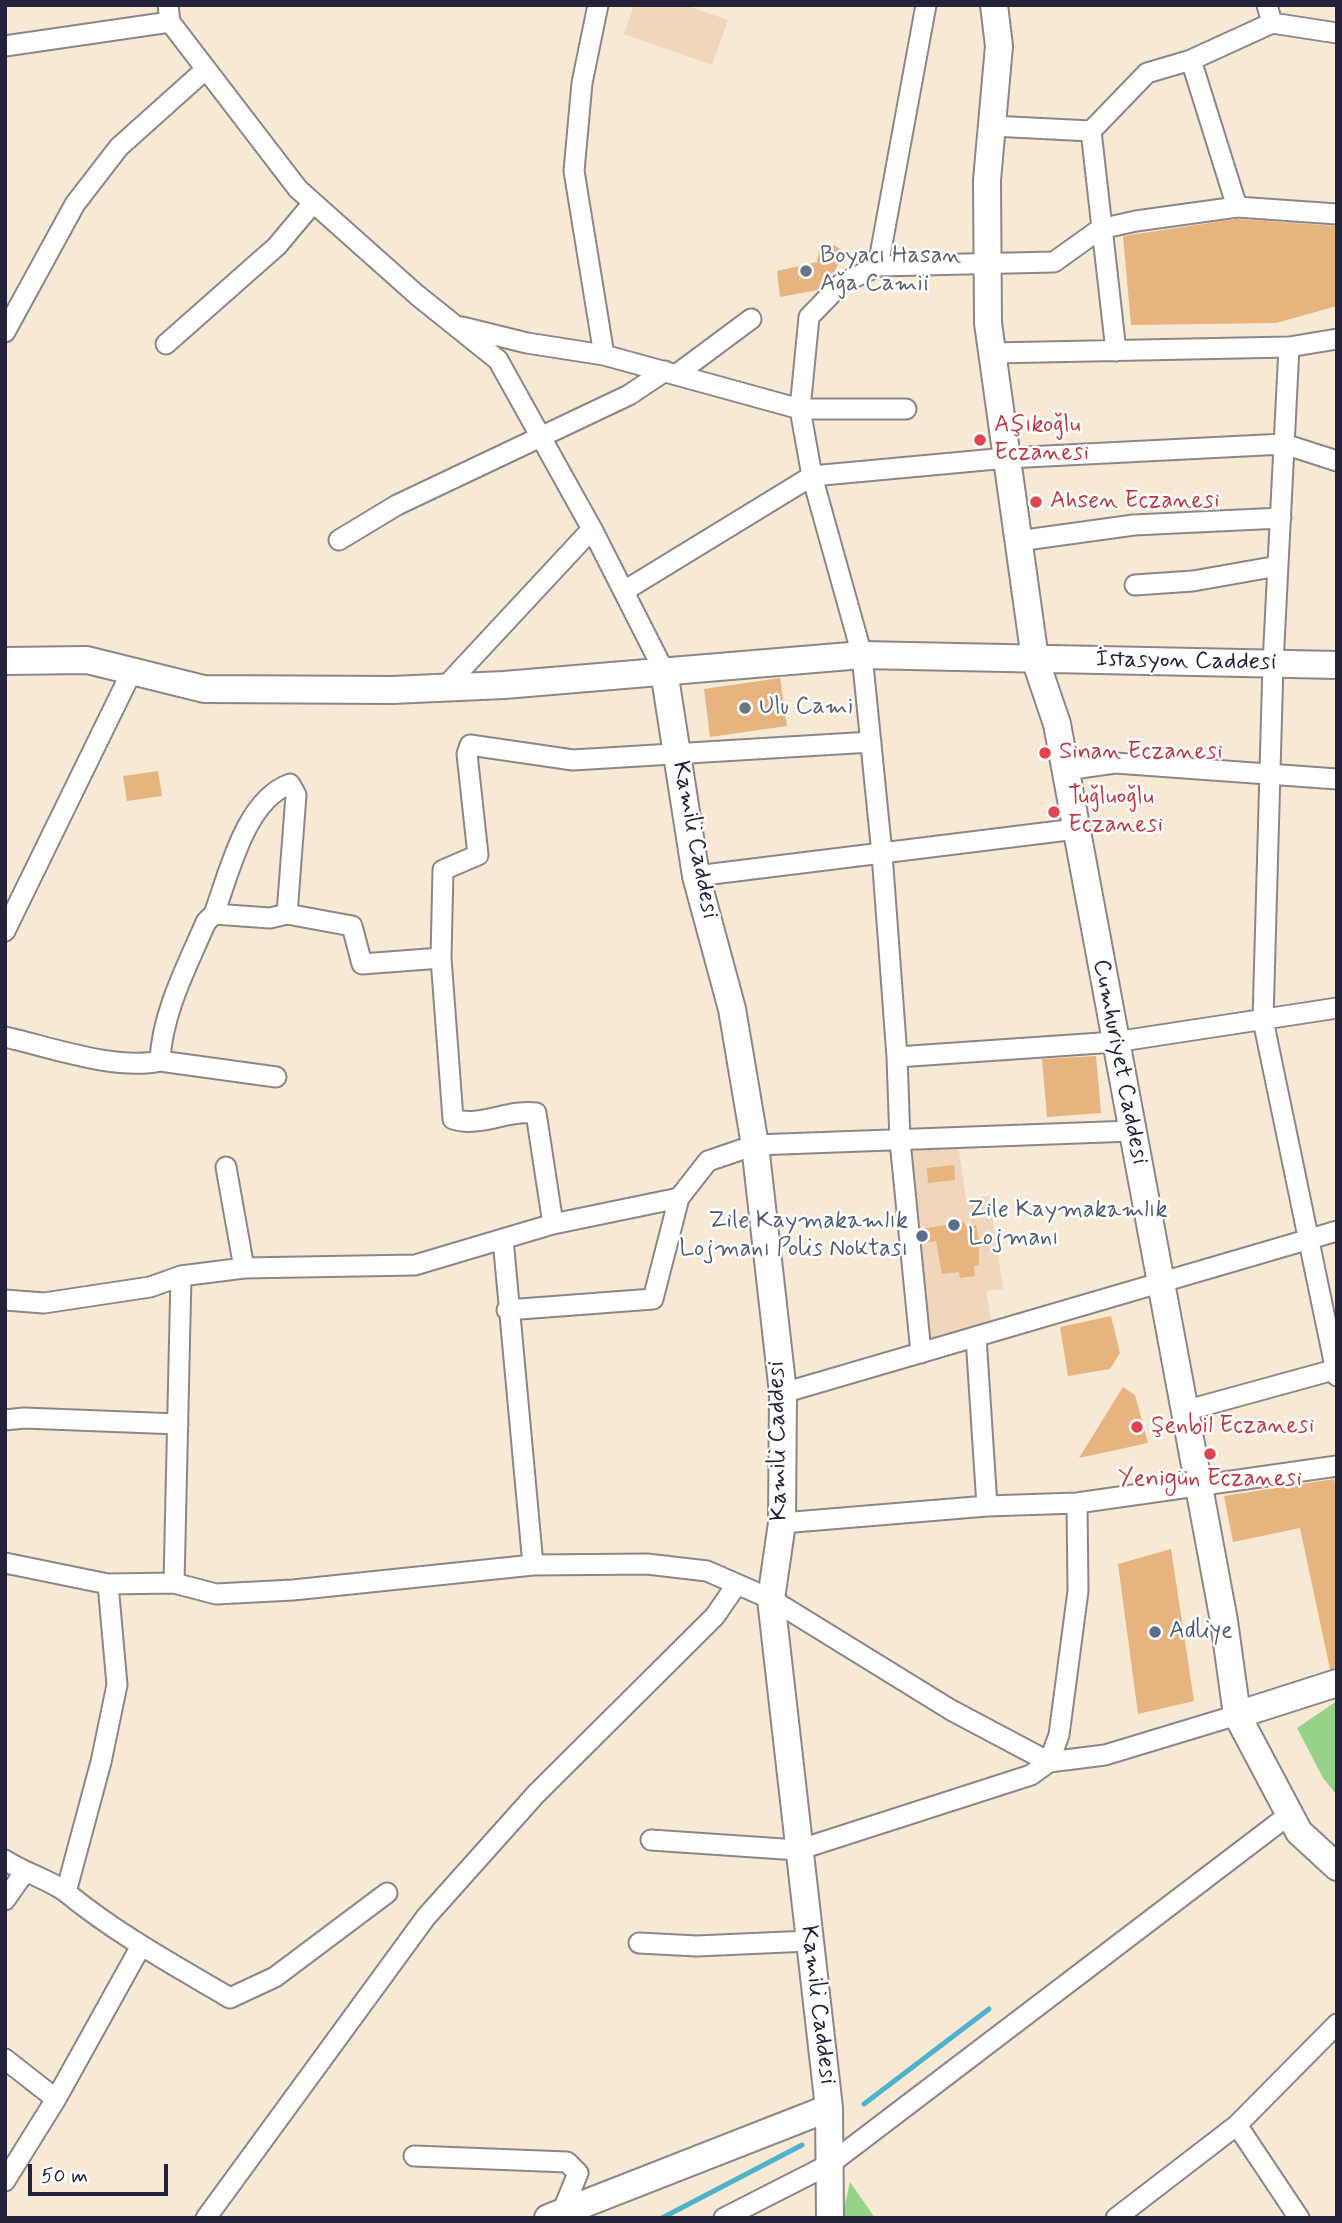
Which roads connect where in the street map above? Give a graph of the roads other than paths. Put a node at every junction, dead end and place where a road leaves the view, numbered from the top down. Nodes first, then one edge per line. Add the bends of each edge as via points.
1 (598, 5) edge
2 (926, 5) edge
3 (994, 5) edge
4 (169, 14) edge
5 (1269, 14) edge
6 (1337, 33) edge
7 (5, 46) edge
8 (1191, 60) junction
9 (205, 70) junction
10 (992, 126) junction
11 (1091, 131) junction
12 (313, 203) junction
13 (1237, 207) junction
14 (1337, 214) edge
15 (1100, 229) junction
16 (987, 262) junction
17 (878, 266) junction
18 (751, 319) dead end
19 (454, 325) junction
20 (5, 332) edge
21 (1337, 339) edge
22 (166, 344) dead end
23 (1289, 347) junction
24 (1116, 351) junction
25 (992, 353) junction
26 (604, 355) junction
27 (671, 372) junction
28 (800, 409) junction
29 (906, 410) dead end
30 (541, 438) junction
31 (1284, 444) junction
32 (1007, 458) junction
33 (1337, 461) edge
34 (812, 476) junction
35 (1281, 518) junction
36 (592, 529) junction
37 (339, 540) dead end
38 (1018, 541) junction
39 (1278, 566) junction
40 (1135, 585) dead end
41 (624, 591) junction
42 (862, 655) junction
43 (1035, 659) junction
44 (5, 661) edge
45 (1273, 664) junction
46 (1337, 665) edge
47 (132, 671) junction
48 (664, 671) junction
49 (444, 688) junction
50 (871, 742) junction
51 (677, 754) junction
52 (1066, 770) junction
53 (1270, 775) junction
54 (1337, 779) edge
55 (1076, 829) junction
56 (882, 854) junction
57 (695, 876) junction
58 (214, 914) junction
59 (287, 914) junction
60 (5, 930) edge
61 (441, 958) junction
62 (1337, 1008) edge
63 (1263, 1020) junction
64 (5, 1037) edge
65 (1115, 1042) junction
66 (897, 1057) junction
67 (160, 1061) junction
68 (276, 1077) dead end
69 (1132, 1131) junction
70 (900, 1141) junction
71 (755, 1145) junction
72 (226, 1167) dead end
73 (680, 1198) junction
74 (553, 1224) junction
75 (1337, 1231) edge
76 (503, 1239) junction
77 (1308, 1239) junction
78 (244, 1268) junction
79 (181, 1276) junction
80 (1160, 1283) junction
81 (5, 1300) edge
82 (508, 1310) junction
83 (976, 1337) junction
84 (921, 1353) junction
85 (1336, 1371) edge
86 (783, 1393) junction
87 (1184, 1411) junction
88 (5, 1420) edge
89 (178, 1424) junction
90 (1337, 1466) edge
91 (1198, 1486) junction
92 (1077, 1503) junction
93 (987, 1506) junction
94 (782, 1523) junction
95 (5, 1563) edge
96 (533, 1565) junction
97 (173, 1583) junction
98 (108, 1584) junction
99 (737, 1584) junction
100 (771, 1599) junction
101 (1337, 1683) edge
102 (1237, 1715) junction
103 (1049, 1762) junction
104 (1290, 1814) junction
105 (651, 1840) dead end
106 (798, 1850) junction
107 (5, 1860) edge
108 (1337, 1867) edge
109 (24, 1873) junction
110 (66, 1892) junction
111 (387, 1893) dead end
112 (5, 1900) edge
113 (809, 1941) junction
114 (639, 1943) dead end
115 (141, 1946) junction
116 (1337, 2024) edge
117 (5, 2059) edge
118 (56, 2099) junction
119 (829, 2108) junction
120 (1237, 2125) junction
121 (414, 2156) dead end
122 (831, 2164) junction
123 (5, 2181) edge
124 (555, 2215) edge
125 (206, 2218) edge
126 (724, 2218) edge
127 (830, 2218) edge
128 (1116, 2218) edge
129 (1299, 2218) edge

1 - 26 street via 582,83 574,171
2 - 17 street
3 - 10 main road, Cumhuriyet Caddesi via 999,46
4 - 7 street
4 - 9 street
5 - 6 street
5 - 8 street
8 - 11 street via 1147,73
8 - 13 street
9 - 12 street
9 - 20 street via 119,147 75,204
10 - 11 street
10 - 16 main road, Cumhuriyet Caddesi
11 - 15 street
12 - 19 street
12 - 22 street via 277,246
13 - 14 street
13 - 15 street
15 - 16 street via 1054,262
15 - 24 street
16 - 17 street
16 - 25 main road, Cumhuriyet Caddesi
17 - 28 street via 841,284 809,317
18 - 27 street
19 - 26 street
19 - 30 street via 498,360
21 - 23 street
23 - 24 street
23 - 31 street
24 - 25 street
25 - 32 main road, Cumhuriyet Caddesi
26 - 27 street
27 - 28 street
27 - 30 street
28 - 29 street
28 - 34 street
30 - 36 street
30 - 37 street via 397,505
31 - 32 street
31 - 33 street
31 - 35 street
32 - 34 street
32 - 38 main road, Cumhuriyet Caddesi
34 - 41 street
34 - 42 street
35 - 38 street via 1134,525
35 - 39 street
36 - 41 street
36 - 49 street
38 - 43 main road, Cumhuriyet Caddesi
39 - 40 street via 1194,581
39 - 45 street
41 - 48 street
42 - 43 main road, İstasyon Caddesi
42 - 48 main road, İstasyon Caddesi
42 - 50 street
43 - 45 main road, İstasyon Caddesi
43 - 52 main road, Cumhuriyet Caddesi via 1057,724
44 - 47 main road, İstasyon Caddesi via 87,660
45 - 46 main road, İstasyon Caddesi
45 - 53 street
47 - 49 main road, İstasyon Caddesi via 204,689
47 - 60 street
48 - 49 main road, İstasyon Caddesi
48 - 51 main road, Kamili Caddesi
50 - 51 street
50 - 56 street
51 - 57 main road, Kamili Caddesi
51 - 61 street via 573,760 470,745 467,754 478,855 443,870
52 - 53 street via 1115,763
52 - 55 main road, Cumhuriyet Caddesi
53 - 54 street
53 - 63 street
55 - 56 street
55 - 65 main road, Cumhuriyet Caddesi
56 - 57 street
56 - 66 street
57 - 71 main road, Kamili Caddesi via 732,1009
58 - 59 street via 270,918
58 - 59 street via 248,821 279,788 290,784 296,795
58 - 67 street via 206,922 178,989 161,1042
59 - 61 street via 352,926 362,964
61 - 74 street via 453,1119 464,1123 520,1111 536,1113
62 - 63 street
63 - 65 street
63 - 77 street
64 - 67 street via 94,1058
65 - 66 street
65 - 69 main road, Cumhuriyet Caddesi
66 - 70 street
67 - 68 street
69 - 70 street
69 - 80 main road, Cumhuriyet Caddesi
70 - 71 street
70 - 84 street
71 - 73 street via 708,1161
71 - 86 main road, Kamili Caddesi
72 - 78 street
73 - 74 street
73 - 82 street via 653,1299
74 - 76 street
75 - 77 street
76 - 78 street via 415,1265
76 - 82 street
77 - 80 street
77 - 85 street
78 - 79 street
79 - 81 street via 150,1287 44,1303
79 - 89 street
80 - 83 street
80 - 87 main road, Cumhuriyet Caddesi
82 - 96 street
83 - 84 street
83 - 93 street
84 - 86 street
85 - 87 street
86 - 94 main road, Kamili Caddesi
87 - 91 main road, Cumhuriyet Caddesi
88 - 89 street
89 - 97 street
90 - 91 street
91 - 92 street
91 - 102 main road, Cumhuriyet Caddesi
92 - 93 street
92 - 103 street via 1078,1591 1059,1735
93 - 94 street
94 - 100 main road, Kamili Caddesi
95 - 98 street
96 - 97 street via 216,1594
96 - 99 street via 648,1564 707,1571
97 - 98 street
98 - 110 street via 117,1685
99 - 100 street
99 - 125 street via 715,1616 536,1794 426,1917
100 - 103 street via 951,1710
100 - 106 main road, Kamili Caddesi
101 - 102 main road
102 - 103 street via 1105,1755
102 - 104 main road
103 - 106 street via 1031,1775
104 - 108 main road via 1299,1832
104 - 122 street
105 - 106 street
106 - 113 main road, Kamili Caddesi
107 - 109 street
109 - 110 street
109 - 112 street
110 - 115 street
111 - 115 street via 275,1977 230,1998
113 - 114 street via 697,1946
113 - 119 main road, Kamili Caddesi
115 - 118 street
116 - 120 street
117 - 118 street
118 - 123 street
119 - 122 main road, Kamili Caddesi
119 - 124 main road
120 - 128 street
120 - 129 street
121 - 124 street via 568,2162 578,2173
122 - 126 street
122 - 127 main road, Kamili Caddesi

